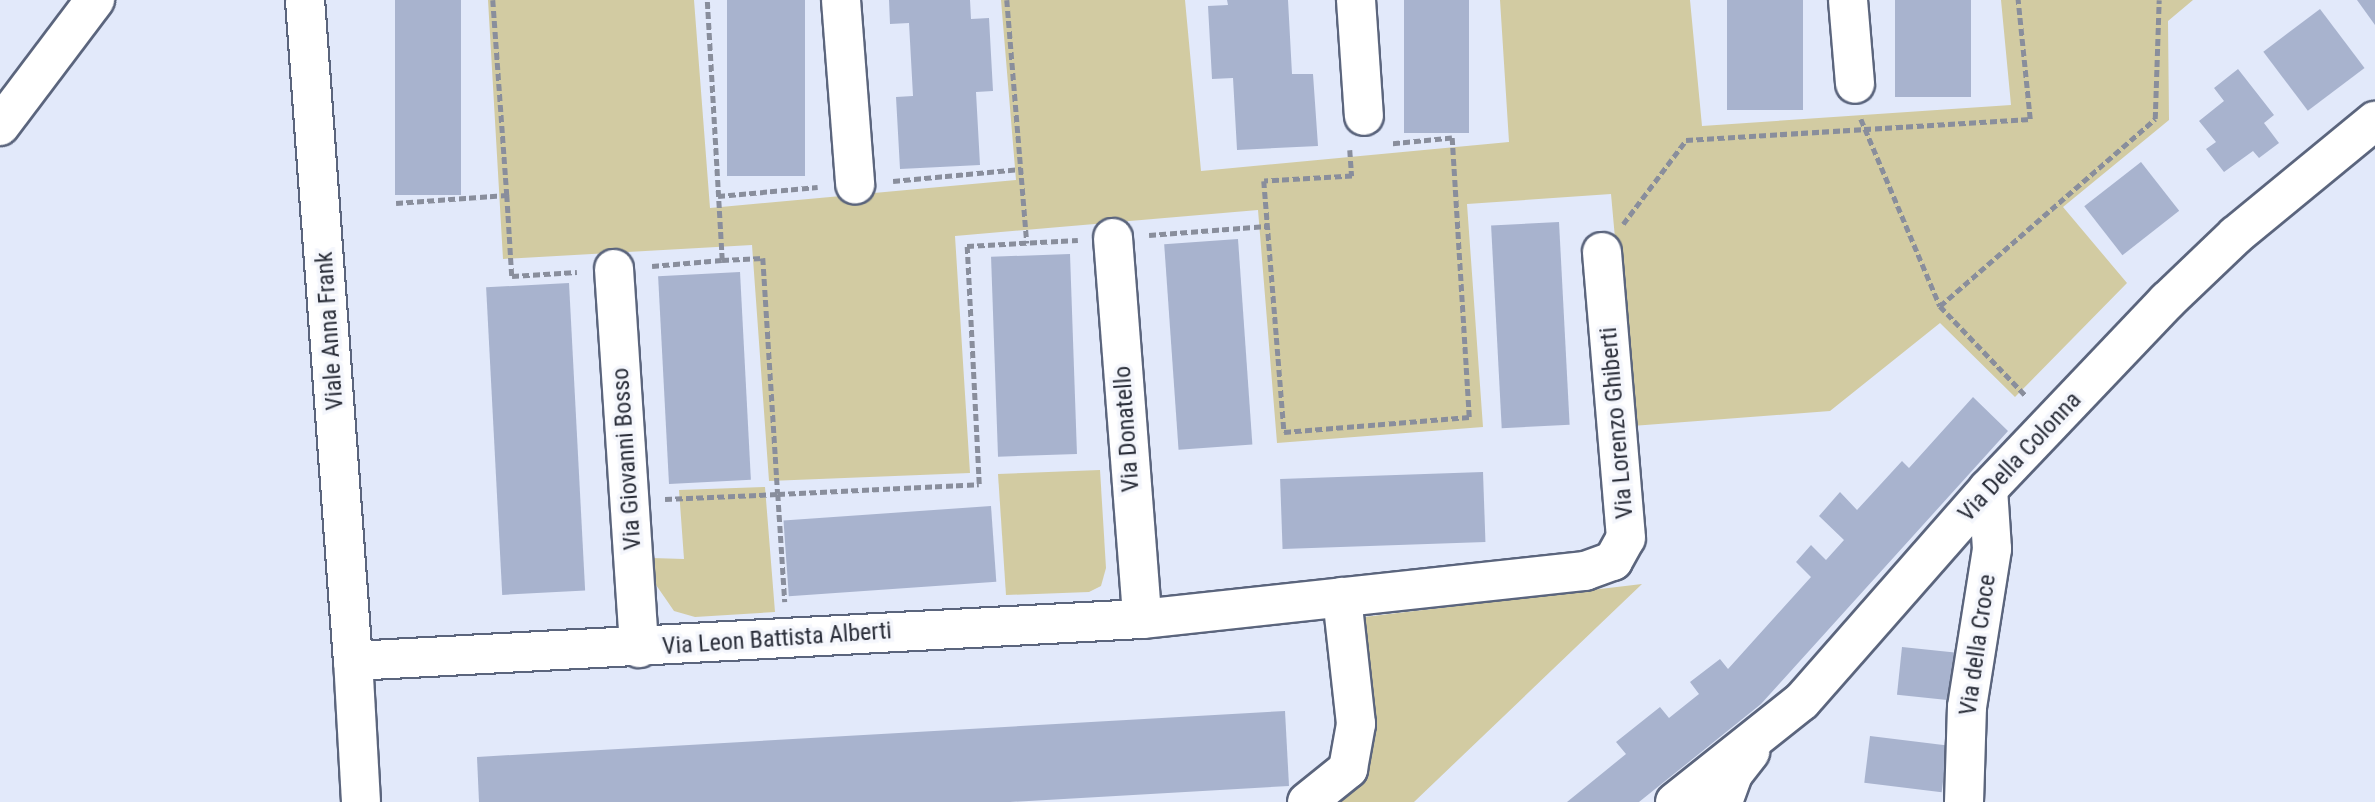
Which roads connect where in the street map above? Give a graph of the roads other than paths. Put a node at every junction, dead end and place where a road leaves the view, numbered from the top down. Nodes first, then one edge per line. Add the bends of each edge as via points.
1 (95, 0) edge
2 (305, 0) edge
3 (841, 0) edge
4 (1356, 0) edge
5 (1848, 0) edge
6 (1855, 85) road end
7 (2375, 121) edge
8 (0, 126) edge
9 (1363, 139) road end
10 (855, 184) dead end
11 (1113, 238) road end
12 (1602, 252) road end
13 (614, 270) road end
14 (1988, 489) junction
15 (1584, 571) joint
16 (1342, 597) junction
17 (1142, 620) junction
18 (639, 648) junction
19 (353, 661) junction
20 (1773, 723) junction
21 (361, 802) edge
22 (1307, 802) edge
23 (1675, 802) edge
24 (1723, 802) edge
25 (1964, 802) edge

1 - 8 street
2 - 19 street, Viale Anna Frank
3 - 10 street
4 - 9 street
5 - 6 street
7 - 14 street, Via Della Colonna via 2236,235
11 - 17 street, Via Donatello
12 - 15 street, Via Lorenzo Ghiberti via 1626,538 1613,561
13 - 18 street, Via Giovanni Bosso
14 - 20 street, Via Della Colonna via 1802,701
14 - 25 street, Via della Croce via 1992,549 1967,707
15 - 16 street, Via Leon Battista Alberti
16 - 17 street, Via Leon Battista Alberti
16 - 22 street via 1356,724 1348,769
17 - 18 street, Via Leon Battista Alberti
18 - 19 street, Via Leon Battista Alberti
19 - 21 street
20 - 23 street, Via Della Colonna
20 - 24 street via 1733,774

